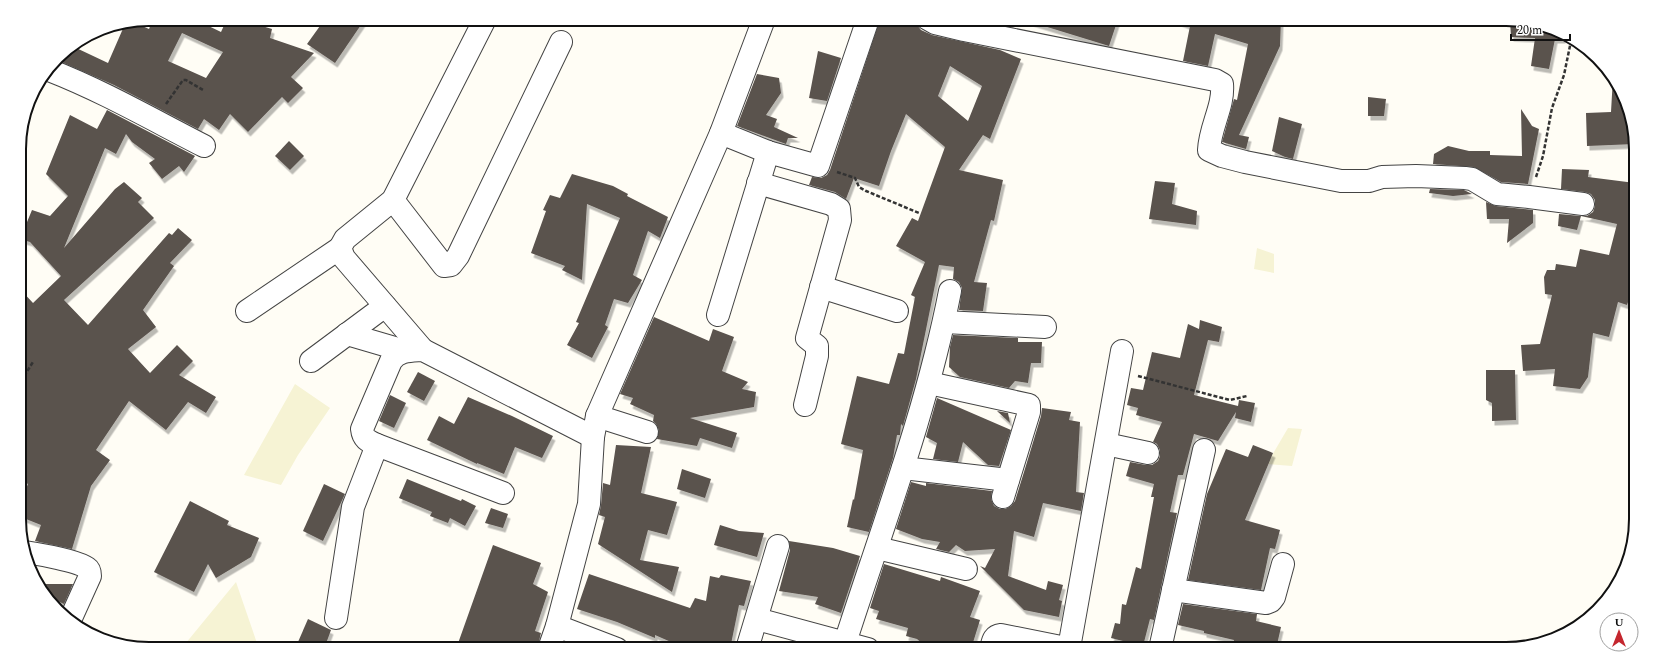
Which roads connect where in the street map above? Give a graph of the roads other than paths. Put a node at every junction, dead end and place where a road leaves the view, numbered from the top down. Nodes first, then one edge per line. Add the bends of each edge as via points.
1 (481, 26) edge
2 (761, 26) edge
3 (866, 26) edge
4 (945, 26) edge
5 (561, 42) dead end
6 (53, 72) edge
7 (721, 132) junction
8 (204, 146) dead end
9 (768, 152) junction
10 (758, 183) junction
11 (393, 200) junction
12 (1583, 204) dead end
13 (340, 248) junction
14 (821, 287) junction
15 (950, 291) dead end
16 (385, 306) junction
17 (247, 311) dead end
18 (898, 311) dead end
19 (718, 314) dead end
20 (944, 322) junction
21 (1045, 327) dead end
22 (347, 334) junction
23 (414, 350) junction
24 (310, 361) dead end
25 (1120, 361) road end
26 (929, 383) junction
27 (805, 404) dead end
28 (595, 427) junction
29 (647, 432) dead end
30 (1106, 444) junction
31 (377, 445) junction
32 (1204, 450) dead end
33 (1148, 453) dead end
34 (903, 468) junction
35 (503, 493) dead end
36 (778, 546) dead end
37 (877, 548) junction
38 (31, 553) edge
39 (1283, 564) dead end
40 (966, 569) dead end
41 (1173, 590) junction
42 (73, 615) edge
43 (336, 618) dead end
44 (757, 619) junction
45 (557, 626) junction
46 (551, 642) edge
47 (599, 642) edge
48 (749, 642) edge
49 (831, 642) edge
50 (845, 642) edge
51 (992, 642) edge
52 (1038, 642) edge
53 (1071, 642) edge
54 (1162, 642) edge

1 - 11 street
2 - 7 street
3 - 9 street via 818,166
4 - 12 street via 1215,80 1222,84 1223,95 1209,137 1209,150 1222,156 1341,181 1369,181 1382,176 1465,178 1497,194
5 - 11 street via 458,256 451,265 444,266
6 - 8 street
7 - 9 street
7 - 28 street
9 - 10 street
10 - 14 street via 831,204 839,209 840,220
10 - 19 street
11 - 13 street via 345,239
13 - 16 street via 344,258
13 - 17 street
14 - 18 street
14 - 27 street via 807,338 817,346 817,356
15 - 20 street
16 - 22 street
16 - 23 street
20 - 21 street
20 - 26 street
22 - 23 street
22 - 24 street
23 - 28 street
23 - 31 street via 395,355 391,361 362,429 362,435 366,440
25 - 30 street
26 - 34 street
26 - 34 street via 1029,405 1030,412 1006,488
28 - 29 street
28 - 45 street via 589,504
30 - 33 street
30 - 53 street
31 - 35 street
31 - 43 street via 353,507
32 - 41 street
34 - 37 street
36 - 44 street
37 - 40 street
37 - 50 street
38 - 42 street via 78,564 90,571
39 - 41 street via 1274,597 1266,603
41 - 54 street
44 - 48 street
44 - 49 street
45 - 46 street
45 - 47 street
51 - 52 street via 1001,634

